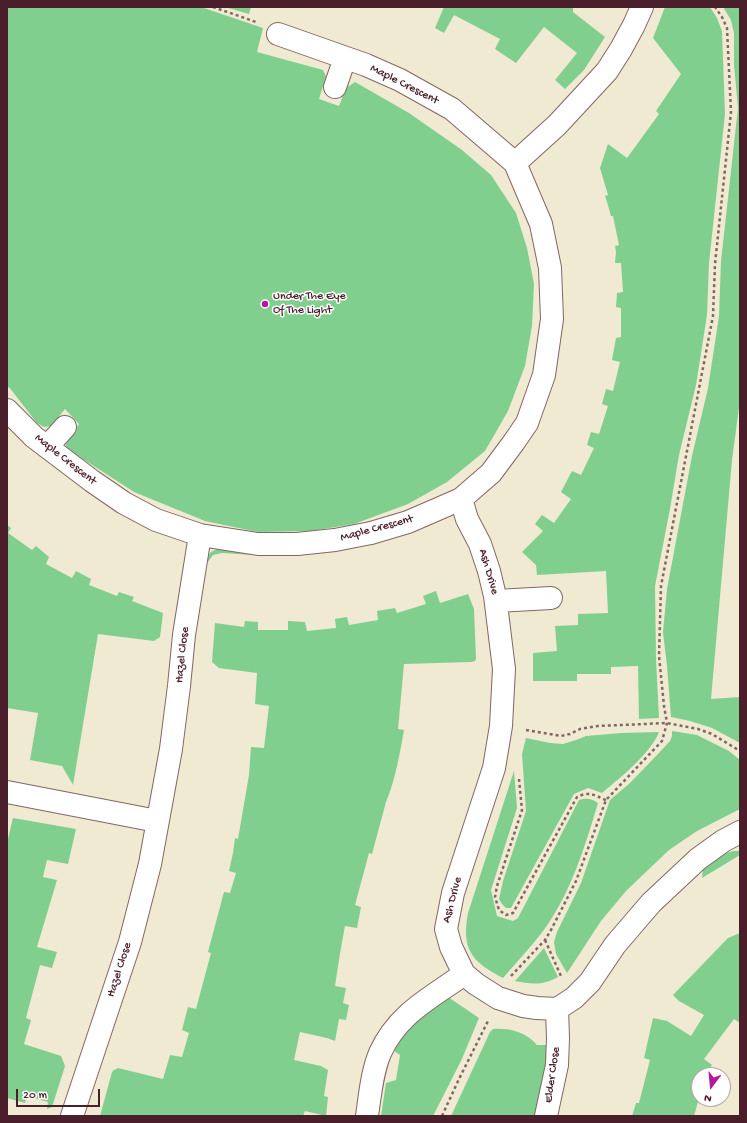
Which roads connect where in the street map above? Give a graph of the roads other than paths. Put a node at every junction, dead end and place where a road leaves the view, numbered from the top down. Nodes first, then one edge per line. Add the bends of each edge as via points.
1 (642, 7) edge
2 (278, 34) road end
3 (345, 58) junction
4 (335, 87) dead end
5 (515, 163) junction
6 (7, 410) edge
7 (65, 427) dead end
8 (48, 447) junction
9 (461, 500) junction
10 (200, 536) junction
11 (551, 598) dead end
12 (496, 601) junction
13 (7, 792) edge
14 (157, 822) junction
15 (740, 832) edge
16 (464, 974) junction
17 (565, 1004) junction
18 (72, 1116) edge
19 (367, 1116) edge
20 (546, 1116) edge

1 - 5 street via 607,72 557,125
2 - 3 street, Maple Crescent
3 - 4 street
3 - 5 street, Maple Crescent via 400,80 452,109
5 - 9 street, Maple Crescent via 541,224 550,268 552,319 544,375 527,423 491,473
6 - 8 street, Maple Crescent
7 - 8 street
8 - 10 street, Maple Crescent via 124,503 156,520
9 - 10 street, Maple Crescent via 408,522 335,540 297,544 258,544
9 - 12 street, Ash Drive via 467,519 480,544
10 - 14 street, Hazel Close via 184,635 171,749
11 - 12 street
12 - 16 street, Ash Drive via 504,669 501,726 494,768 453,893 446,929 451,947
13 - 14 street
14 - 18 street, Hazel Close via 150,864 130,942
15 - 17 street via 698,859 651,902 615,944 590,982
16 - 17 street, Ash Drive via 498,998 523,1006 537,1008
16 - 19 street via 401,1020 389,1036 374,1072
17 - 20 street, Elder Close via 558,1038 557,1065

